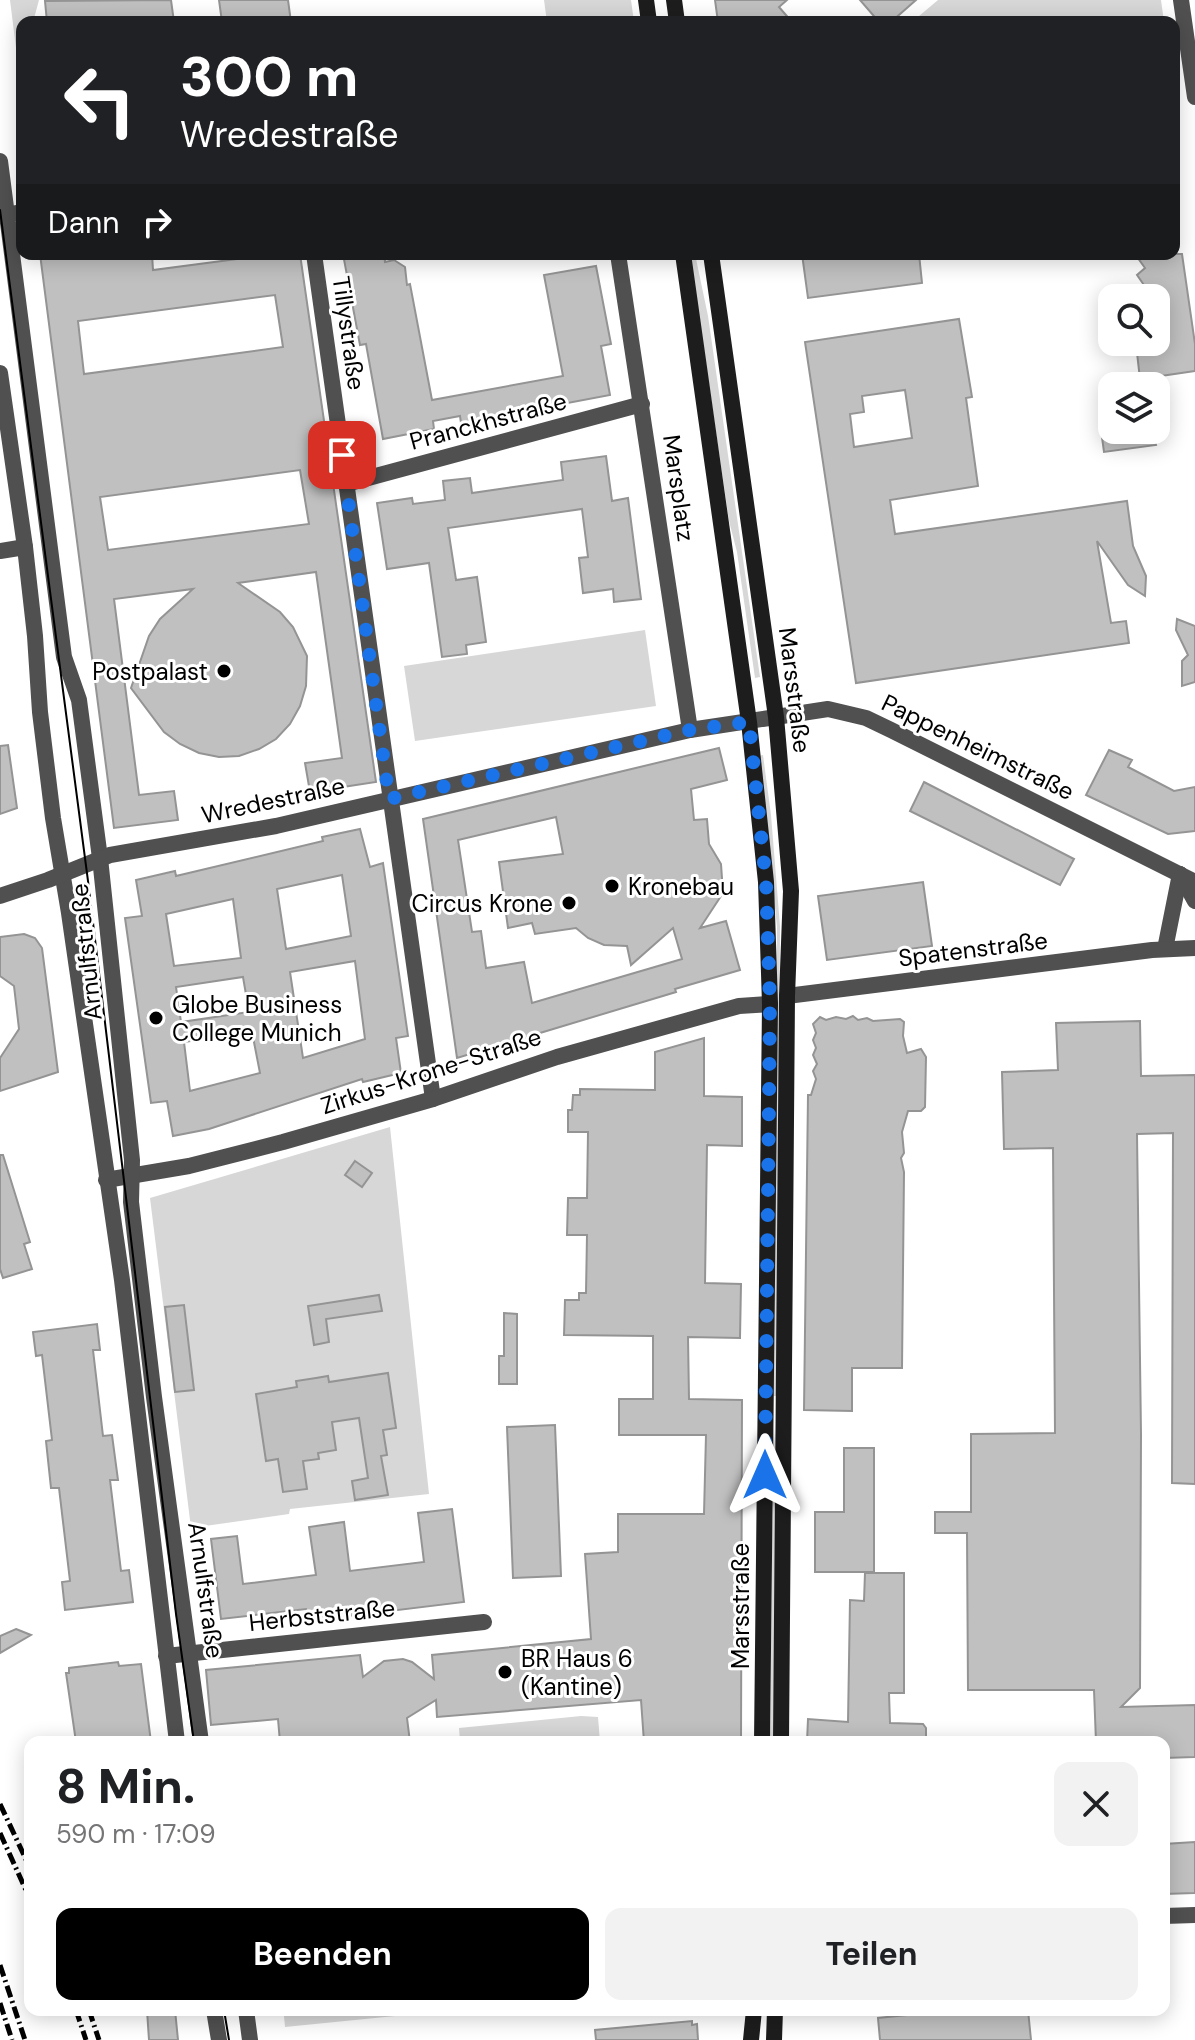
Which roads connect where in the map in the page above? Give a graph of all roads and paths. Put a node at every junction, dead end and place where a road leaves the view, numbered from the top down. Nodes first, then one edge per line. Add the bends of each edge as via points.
1 (1181, 0) edge
2 (1195, 97) edge
3 (0, 161) edge
4 (8, 215) edge
5 (315, 260) edge
6 (619, 260) edge
7 (684, 260) edge
8 (712, 260) edge
9 (0, 373) edge
10 (642, 404) junction
11 (346, 484) junction
12 (25, 547) junction
13 (0, 551) edge
14 (776, 717) junction
15 (749, 722) junction
16 (728, 725) joint
17 (690, 730) junction
18 (389, 799) junction
19 (100, 858) junction
20 (63, 873) junction
21 (1187, 878) edge
22 (0, 896) edge
23 (1195, 901) edge
24 (1195, 948) edge
25 (1165, 949) junction
26 (787, 996) junction
27 (770, 1004) junction
28 (433, 1099) junction
29 (131, 1177) junction
30 (106, 1180) junction
31 (765, 1423) junction
32 (785, 1424) junction
33 (484, 1622) dead end
34 (190, 1654) junction
35 (166, 1656) junction
36 (176, 1736) edge
37 (200, 1736) edge
38 (762, 1736) edge
39 (781, 1736) edge
40 (1195, 1915) edge
41 (1170, 1916) edge
42 (215, 2016) edge
43 (247, 2016) edge
44 (753, 2016) edge
45 (775, 2016) edge
46 (219, 2040) edge
47 (250, 2040) edge
48 (751, 2040) edge
49 (774, 2040) edge

1 - 2 street
3 - 4 street, Arnulfstraße
4 - 19 street, Arnulfstraße via 64,657 79,700
5 - 11 street, Tillystraße
6 - 10 street, Marsplatz
7 - 15 main road, Marsstraße
8 - 14 main road, Marsstraße
9 - 12 street, Arnulfstraße
10 - 11 street, Pranckhstraße
10 - 17 street, Marsplatz
11 - 18 street, Tillystraße
12 - 13 street
12 - 20 street, Arnulfstraße via 40,712
14 - 15 street, Pappenheimstraße
14 - 21 street, Pappenheimstraße via 828,709 866,718
14 - 26 main road, Marsstraße via 791,891
15 - 16 street, Pappenheimstraße
15 - 27 main road, Marsstraße via 766,882
16 - 17 street, Wredestraße
17 - 18 street, Wredestraße
18 - 19 street, Wredestraße
18 - 28 street, Tillystraße
19 - 20 street, Wredestraße
19 - 29 street, Arnulfstraße
20 - 22 street, Wredestraße
20 - 30 street, Arnulfstraße
21 - 23 street
21 - 25 street
24 - 25 street, Spatenstraße
25 - 26 street, Spatenstraße
26 - 32 main road, Marsstraße
27 - 28 street, Zirkus-Krone-Straße via 739,1006 557,1057
27 - 31 main road, Marsstraße
28 - 29 street, Zirkus-Krone-Straße via 283,1142
29 - 30 street, Zirkus-Krone-Straße
29 - 34 street, Arnulfstraße via 154,1397
30 - 35 street, Arnulfstraße
31 - 32 street
31 - 38 main road, Marsstraße
32 - 39 main road, Marsstraße
33 - 34 street, Herbststraße
34 - 35 street, Herbststraße
34 - 37 street, Arnulfstraße
35 - 36 street, Arnulfstraße
40 - 41 street
42 - 46 street
43 - 47 street
44 - 48 main road
45 - 49 main road

